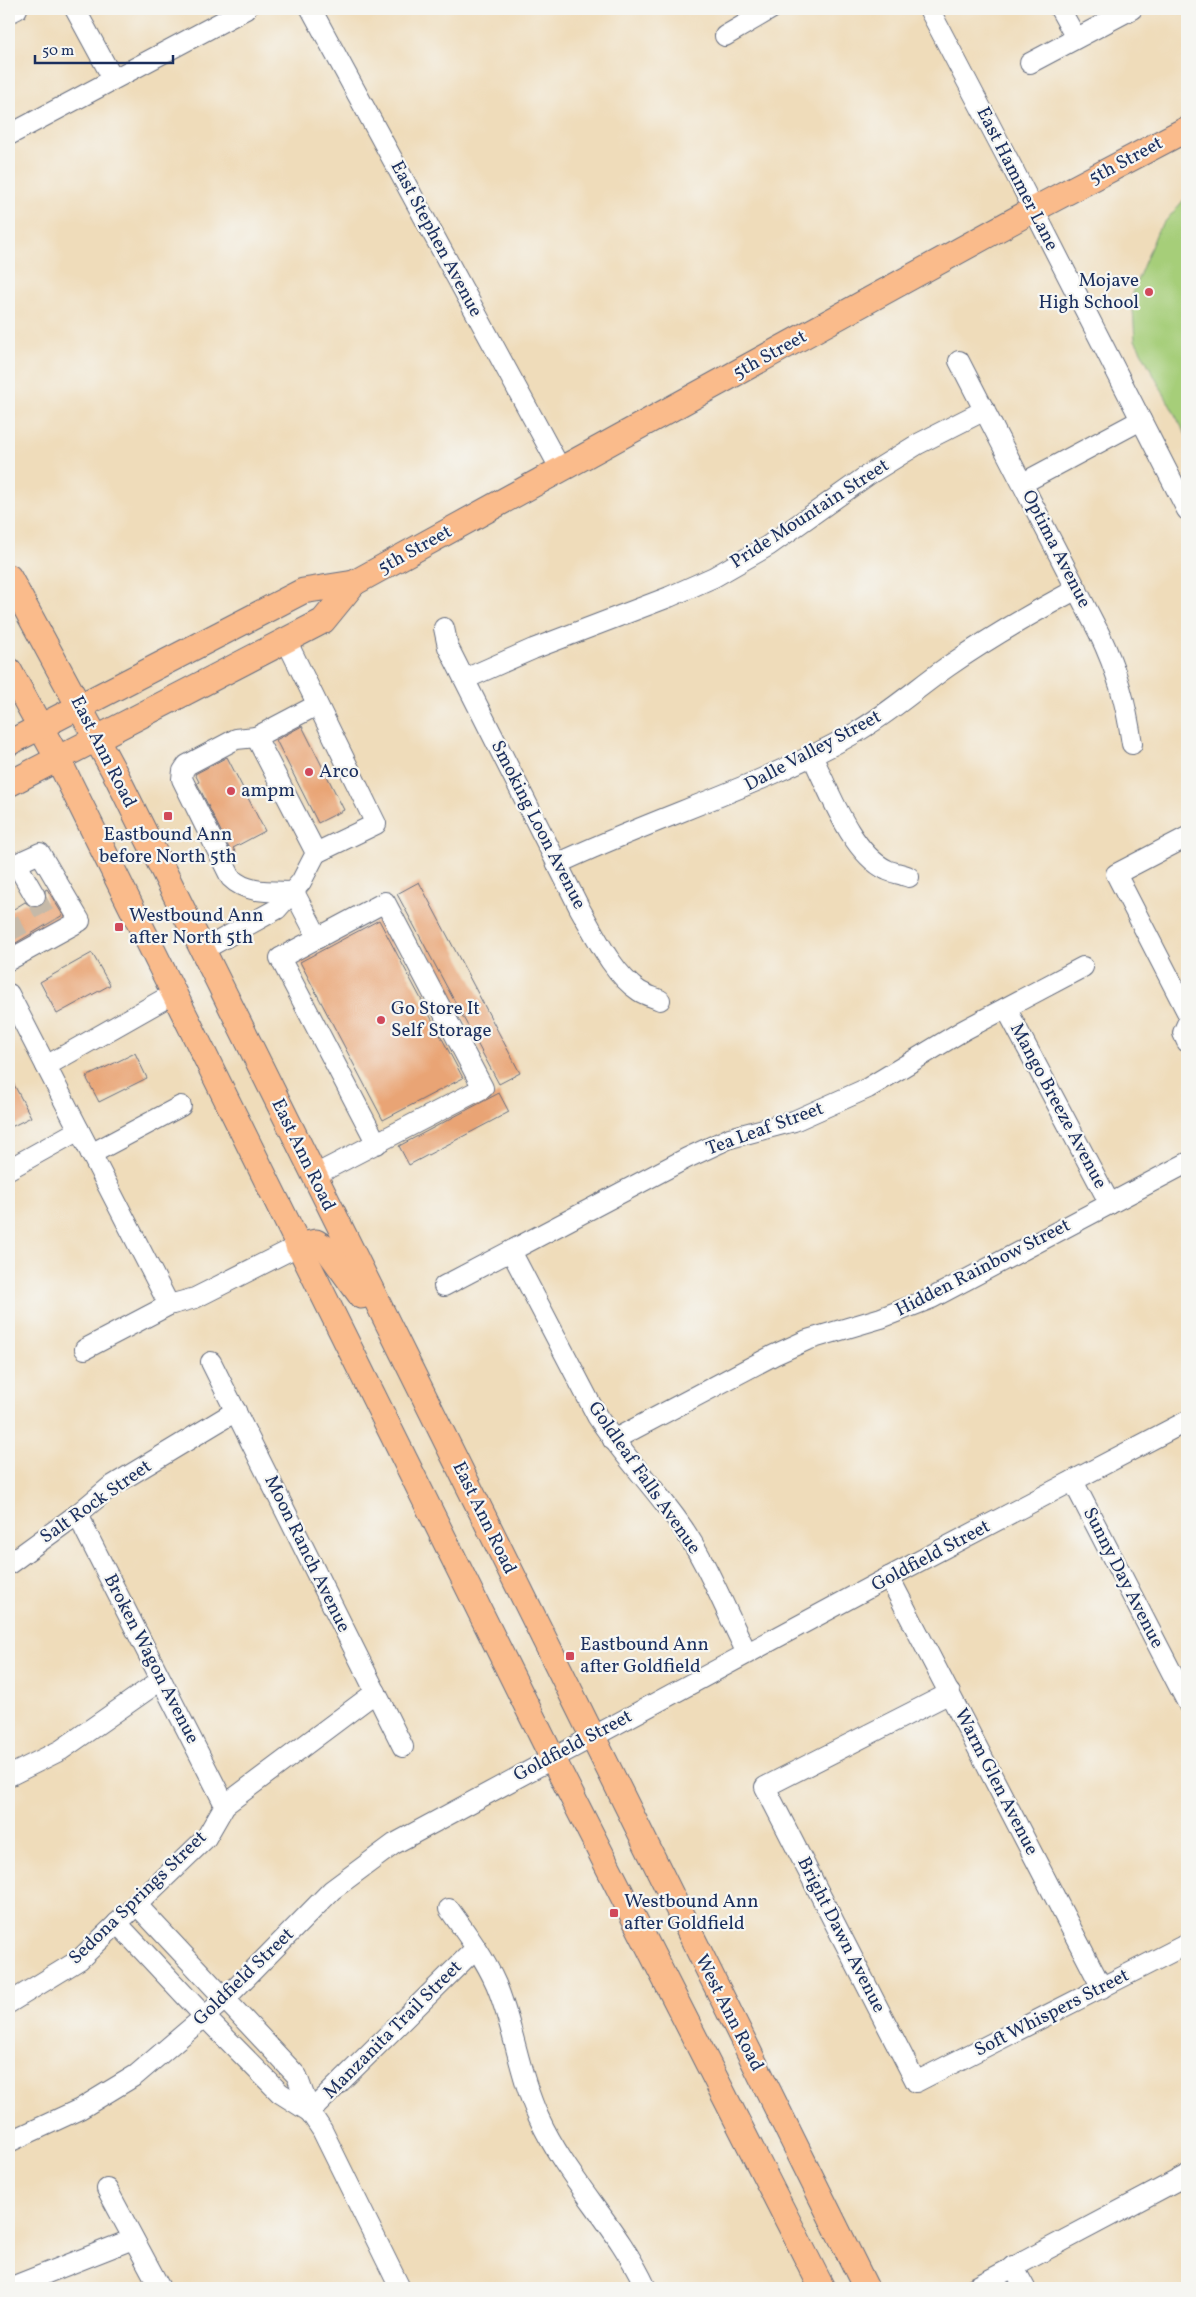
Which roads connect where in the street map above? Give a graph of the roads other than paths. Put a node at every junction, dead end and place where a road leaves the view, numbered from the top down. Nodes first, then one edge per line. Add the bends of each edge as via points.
1 (17, 9) edge
2 (75, 9) edge
3 (246, 9) edge
4 (311, 9) edge
5 (771, 9) edge
6 (928, 9) edge
7 (1060, 9) edge
8 (1132, 9) edge
9 (9, 13) edge
10 (725, 36) dead end
11 (1076, 38) junction
12 (1030, 63) dead end
13 (113, 80) junction
14 (1187, 129) edge
15 (9, 135) edge
16 (1033, 210) junction
17 (959, 361) dead end
18 (986, 410) junction
19 (1141, 420) junction
20 (560, 470) junction
21 (1023, 483) junction
22 (1187, 510) edge
23 (9, 577) edge
24 (354, 583) junction
25 (1077, 589) junction
26 (444, 628) dead end
27 (286, 640) junction
28 (9, 670) edge
29 (465, 679) junction
30 (317, 705) junction
31 (79, 706) junction
32 (40, 726) junction
33 (256, 737) junction
34 (97, 739) junction
35 (9, 743) edge
36 (1132, 744) dead end
37 (812, 756) junction
38 (58, 759) junction
39 (9, 784) edge
40 (1187, 837) edge
41 (316, 854) junction
42 (558, 864) junction
43 (12, 865) edge
44 (909, 877) dead end
45 (294, 892) junction
46 (35, 896) tunnel mouth
47 (318, 938) junction
48 (18, 950) edge
49 (201, 951) junction
50 (1083, 967) dead end
51 (9, 994) edge
52 (173, 994) junction
53 (660, 1000) dead end
54 (1006, 1008) junction
55 (1187, 1012) edge
56 (1187, 1024) edge
57 (1187, 1042) edge
58 (46, 1066) junction
59 (180, 1106) dead end
60 (79, 1130) junction
61 (377, 1144) junction
62 (91, 1154) junction
63 (1187, 1163) edge
64 (9, 1169) edge
65 (313, 1176) junction
66 (1110, 1204) junction
67 (298, 1246) junction
68 (511, 1250) junction
69 (444, 1286) dead end
70 (169, 1305) junction
71 (394, 1337) junction
72 (85, 1349) dead end
73 (212, 1362) dead end
74 (236, 1411) junction
75 (1187, 1421) edge
76 (613, 1440) junction
77 (1072, 1481) junction
78 (79, 1513) junction
79 (9, 1564) edge
80 (889, 1577) junction
81 (747, 1653) junction
82 (161, 1680) junction
83 (376, 1692) junction
84 (950, 1693) junction
85 (1187, 1702) edge
86 (592, 1736) junction
87 (403, 1746) dead end
88 (552, 1757) junction
89 (9, 1776) edge
90 (225, 1805) junction
91 (136, 1904) junction
92 (450, 1909) dead end
93 (117, 1923) junction
94 (172, 1944) junction
95 (1187, 1944) edge
96 (476, 1948) junction
97 (153, 1962) junction
98 (1102, 1988) junction
99 (225, 1999) junction
100 (9, 2002) edge
101 (204, 2017) junction
102 (916, 2082) joint
103 (310, 2112) junction
104 (9, 2142) edge
105 (1187, 2175) edge
106 (107, 2189) dead end
107 (134, 2239) junction
108 (1013, 2266) junction
109 (9, 2288) edge
110 (160, 2288) edge
111 (400, 2288) edge
112 (646, 2288) edge
113 (822, 2288) edge
114 (866, 2288) edge
115 (974, 2288) edge
116 (1024, 2288) edge

1 - 9 street
2 - 13 street
3 - 13 street
4 - 20 street, East Stephen Avenue
5 - 10 street
6 - 16 street, East Hammer Lane
7 - 11 street
8 - 11 street
11 - 12 street
13 - 15 street
14 - 16 main road, 5th Street
16 - 19 street, East Hammer Lane
16 - 20 main road, 5th Street
17 - 18 street, Optima Avenue
18 - 21 street, Optima Avenue
18 - 29 street, Pride Mountain Street via 918,444 768,546 714,577
19 - 21 street
19 - 22 street, East Hammer Lane
20 - 24 main road, 5th Street
21 - 25 street, Optima Avenue
23 - 31 main road, East Ann Road
24 - 27 main road, 5th Street via 323,621
24 - 31 main road, 5th Street via 303,591
25 - 36 street, Optima Avenue via 1117,672
25 - 37 street, Dalle Valley Street via 988,640 886,713
26 - 29 street, Smoking Loon Avenue via 448,647
27 - 30 street
27 - 34 main road, 5th Street
28 - 32 main road
29 - 42 street, Smoking Loon Avenue
30 - 33 street
30 - 41 street via 376,824
31 - 32 main road, 5th Street
31 - 34 main road, East Ann Road
32 - 35 main road, 5th Street
32 - 38 main road
33 - 41 street
33 - 45 street via 236,739 191,763 182,771 182,779 235,882 248,889
34 - 38 main road, 5th Street
34 - 49 main road, East Ann Road
37 - 42 street, Dalle Valley Street
37 - 44 street via 856,841 886,869
38 - 39 main road, 5th Street
38 - 52 main road
40 - 55 street via 1116,874
41 - 45 street
42 - 53 street, Smoking Loon Avenue via 610,960 638,990
43 - 46 street
43 - 48 street via 40,853 80,921 52,929
45 - 47 street
45 - 49 street via 272,912
47 - 61 street via 280,958
47 - 61 street via 385,902 483,1088
49 - 65 main road, East Ann Road
50 - 54 street, Tea Leaf Street
51 - 58 street
52 - 58 street
52 - 67 main road
54 - 66 street, Mango Breeze Avenue
54 - 68 street, Tea Leaf Street via 868,1088 794,1120 730,1138
56 - 57 street via 1183,1033
58 - 60 street
59 - 62 street
60 - 62 street
60 - 64 street
61 - 65 street
62 - 70 street
63 - 66 street, Hidden Rainbow Street
65 - 71 main road, East Ann Road
66 - 76 street, Hidden Rainbow Street via 932,1298 881,1318 808,1340 774,1355
67 - 70 street via 195,1298
67 - 71 main road via 316,1242 327,1249
67 - 88 main road
68 - 69 street, Tea Leaf Street
68 - 76 street, Goldleaf Falls Avenue via 597,1416
70 - 72 street
71 - 86 main road, East Ann Road
73 - 74 street, Moon Ranch Avenue
74 - 78 street, Salt Rock Street via 110,1487
74 - 83 street, Moon Ranch Avenue
75 - 77 street, Goldfield Street
76 - 81 street, Goldleaf Falls Avenue via 679,1522
77 - 80 street, Goldfield Street
77 - 85 street, Sunny Day Avenue
78 - 79 street, Salt Rock Street
78 - 82 street, Broken Wagon Avenue
80 - 81 street, Goldfield Street
80 - 84 street, Warm Glen Avenue
81 - 86 street, Goldfield Street
82 - 89 street via 61,1750
82 - 90 street, Broken Wagon Avenue
83 - 87 street, Moon Ranch Avenue
83 - 90 street, Sedona Springs Street
84 - 98 street, Warm Glen Avenue
84 - 102 street, Bright Dawn Avenue via 765,1787
86 - 88 street, Goldfield Street
86 - 114 main road, West Ann Road
88 - 99 street, Goldfield Street via 394,1844 332,1890
88 - 113 main road
90 - 91 street, Sedona Springs Street via 206,1838
91 - 93 street, Sedona Springs Street
91 - 94 street
92 - 96 street
93 - 97 street
93 - 100 street, Sedona Springs Street via 79,1960
94 - 97 street
94 - 99 street
95 - 98 street, Soft Whispers Street
96 - 103 street, Manzanita Trail Street
96 - 112 street via 496,1984 539,2118 575,2179 633,2260
97 - 101 street
98 - 102 street, Soft Whispers Street
99 - 101 street, Goldfield Street
99 - 103 street via 297,2076
101 - 103 street via 280,2093
101 - 104 street, Goldfield Street via 136,2075 80,2109
103 - 111 street
105 - 108 street
106 - 107 street
107 - 109 street
107 - 110 street
108 - 115 street
108 - 116 street

